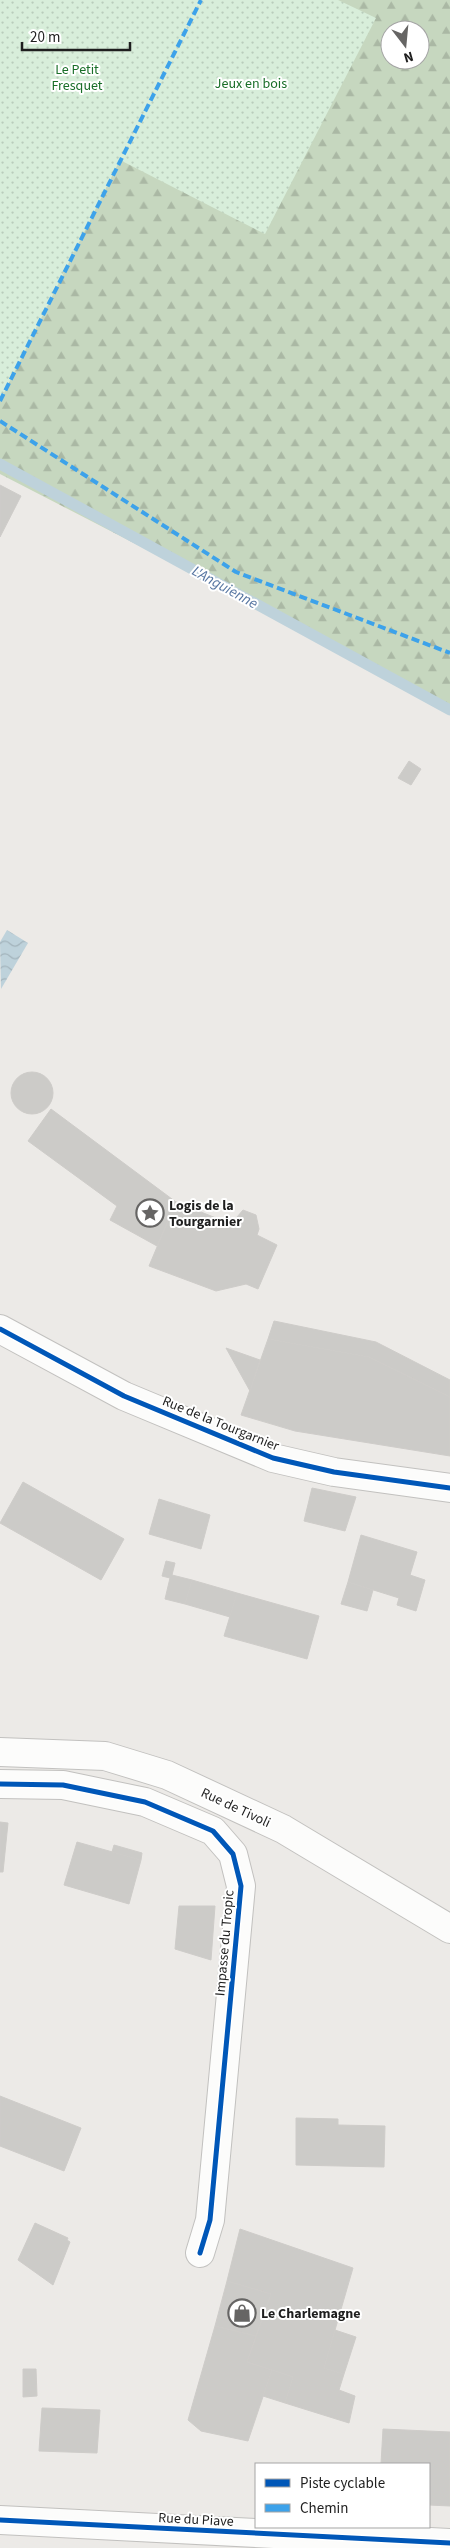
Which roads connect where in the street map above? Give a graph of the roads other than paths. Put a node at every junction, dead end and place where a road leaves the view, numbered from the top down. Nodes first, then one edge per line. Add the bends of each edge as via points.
1 (0, 1329) edge
2 (450, 1488) edge
3 (0, 1752) edge
4 (0, 1784) edge
5 (450, 1929) edge
6 (200, 2253) dead end
7 (0, 2520) edge
8 (450, 2543) edge

1 - 2 street, Rue de la Tourgarnier via 124,1396 273,1458 334,1472
3 - 5 street, Rue de Tivoli via 105,1756 167,1775 283,1829
4 - 6 street, Impasse du Tropic via 63,1785 145,1802 213,1832 233,1854 241,1886 210,2220
7 - 8 street, Rue du Piave

